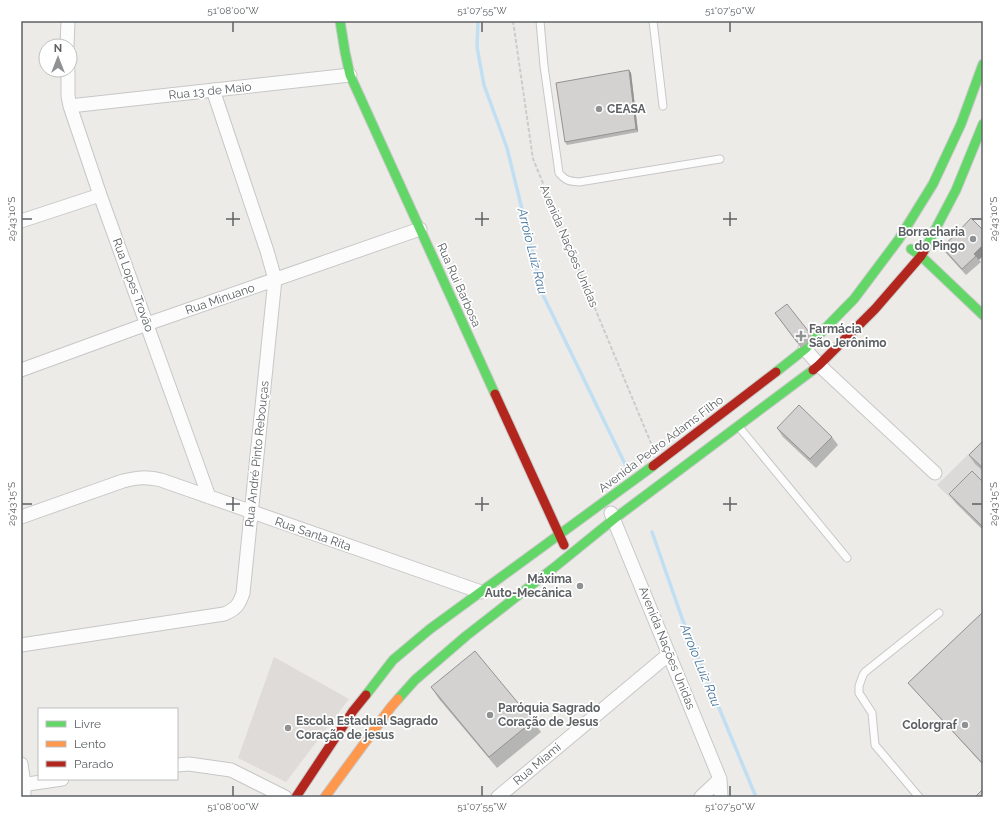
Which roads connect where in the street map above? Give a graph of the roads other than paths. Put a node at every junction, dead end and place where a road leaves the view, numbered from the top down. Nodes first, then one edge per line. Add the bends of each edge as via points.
1 (68, 21) edge
2 (340, 21) edge
3 (540, 21) edge
4 (653, 21) edge
5 (67, 38) edge
6 (983, 64) edge
7 (350, 76) junction
8 (68, 78) edge
9 (213, 90) junction
10 (70, 106) junction
11 (663, 106) dead end
12 (983, 124) edge
13 (720, 159) dead end
14 (100, 194) junction
15 (21, 221) edge
16 (420, 229) junction
17 (899, 239) junction
18 (921, 256) junction
19 (275, 280) junction
20 (983, 315) edge
21 (147, 324) junction
22 (805, 349) junction
23 (819, 365) junction
24 (21, 370) edge
25 (738, 426) junction
26 (702, 441) junction
27 (935, 473) dead end
28 (209, 497) junction
29 (605, 501) junction
30 (251, 512) junction
31 (21, 517) edge
32 (614, 519) junction
33 (559, 535) junction
34 (569, 556) junction
35 (847, 558) dead end
36 (481, 592) junction
37 (939, 613) dead end
38 (21, 644) edge
39 (669, 654) junction
40 (21, 764) edge
41 (178, 765) edge
42 (720, 779) junction
43 (58, 780) edge
44 (23, 789) edge
45 (285, 797) edge
46 (296, 797) edge
47 (325, 797) edge
48 (498, 797) edge
49 (701, 797) edge
50 (721, 797) edge
51 (919, 797) edge

1 - 5 street
2 - 7 main road, Rua Rui Barbosa
3 - 13 lane via 559,173 565,179 579,182
4 - 11 lane
6 - 17 main road, Avenida Pedro Adams Filho via 961,124 933,184
7 - 9 street, Rua 13 de Maio
7 - 16 main road, Rua Rui Barbosa
8 - 10 street, Rua Lopes Trovão
9 - 10 street, Rua 13 de Maio
9 - 19 street, Rua André Pinto Rebouças
10 - 14 street, Rua Lopes Trovão
12 - 18 main road, Avenida Pedro Adams Filho via 956,190
14 - 15 street
14 - 21 street, Rua Lopes Trovão
16 - 19 street, Rua Minuano
16 - 33 main road, Rua Rui Barbosa
17 - 18 main road
17 - 22 main road, Avenida Pedro Adams Filho via 854,299
18 - 20 main road
18 - 23 main road, Avenida Pedro Adams Filho via 875,309
19 - 21 street, Rua Minuano
19 - 30 street, Rua André Pinto Rebouças
21 - 24 street, Rua Minuano
21 - 28 street, Rua Lopes Trovão
22 - 23 street
22 - 26 main road, Avenida Pedro Adams Filho
23 - 25 main road, Avenida Pedro Adams Filho
23 - 27 street
25 - 26 main road, Avenida Pedro Adams Filho
25 - 35 lane
26 - 29 main road, Avenida Pedro Adams Filho via 659,462
26 - 32 main road, Avenida Pedro Adams Filho
28 - 30 street, Rua Santa Rita
28 - 31 street, Rua Santa Rita via 161,480 134,478
29 - 32 street, Avenida Nações Unidas
29 - 33 main road, Avenida Pedro Adams Filho
30 - 36 street, Rua Santa Rita
30 - 38 street, Rua André Pinto Rebouças via 243,593 232,611
32 - 34 main road, Avenida Pedro Adams Filho
32 - 39 street, Avenida Nações Unidas
33 - 34 main road, Rua Rui Barbosa
33 - 36 main road, Avenida Pedro Adams Filho
34 - 47 main road, Avenida Pedro Adams Filho via 466,636 415,680 391,707
36 - 46 main road, Avenida Pedro Adams Filho via 430,629 394,660 353,711
37 - 51 lane via 865,672 859,686 859,693 872,713 875,745
39 - 42 street, Avenida Nações Unidas
39 - 48 street, Rua Miami
40 - 44 street
41 - 45 street via 231,770
42 - 49 street
42 - 50 street, Avenida Nações Unidas
43 - 44 street

